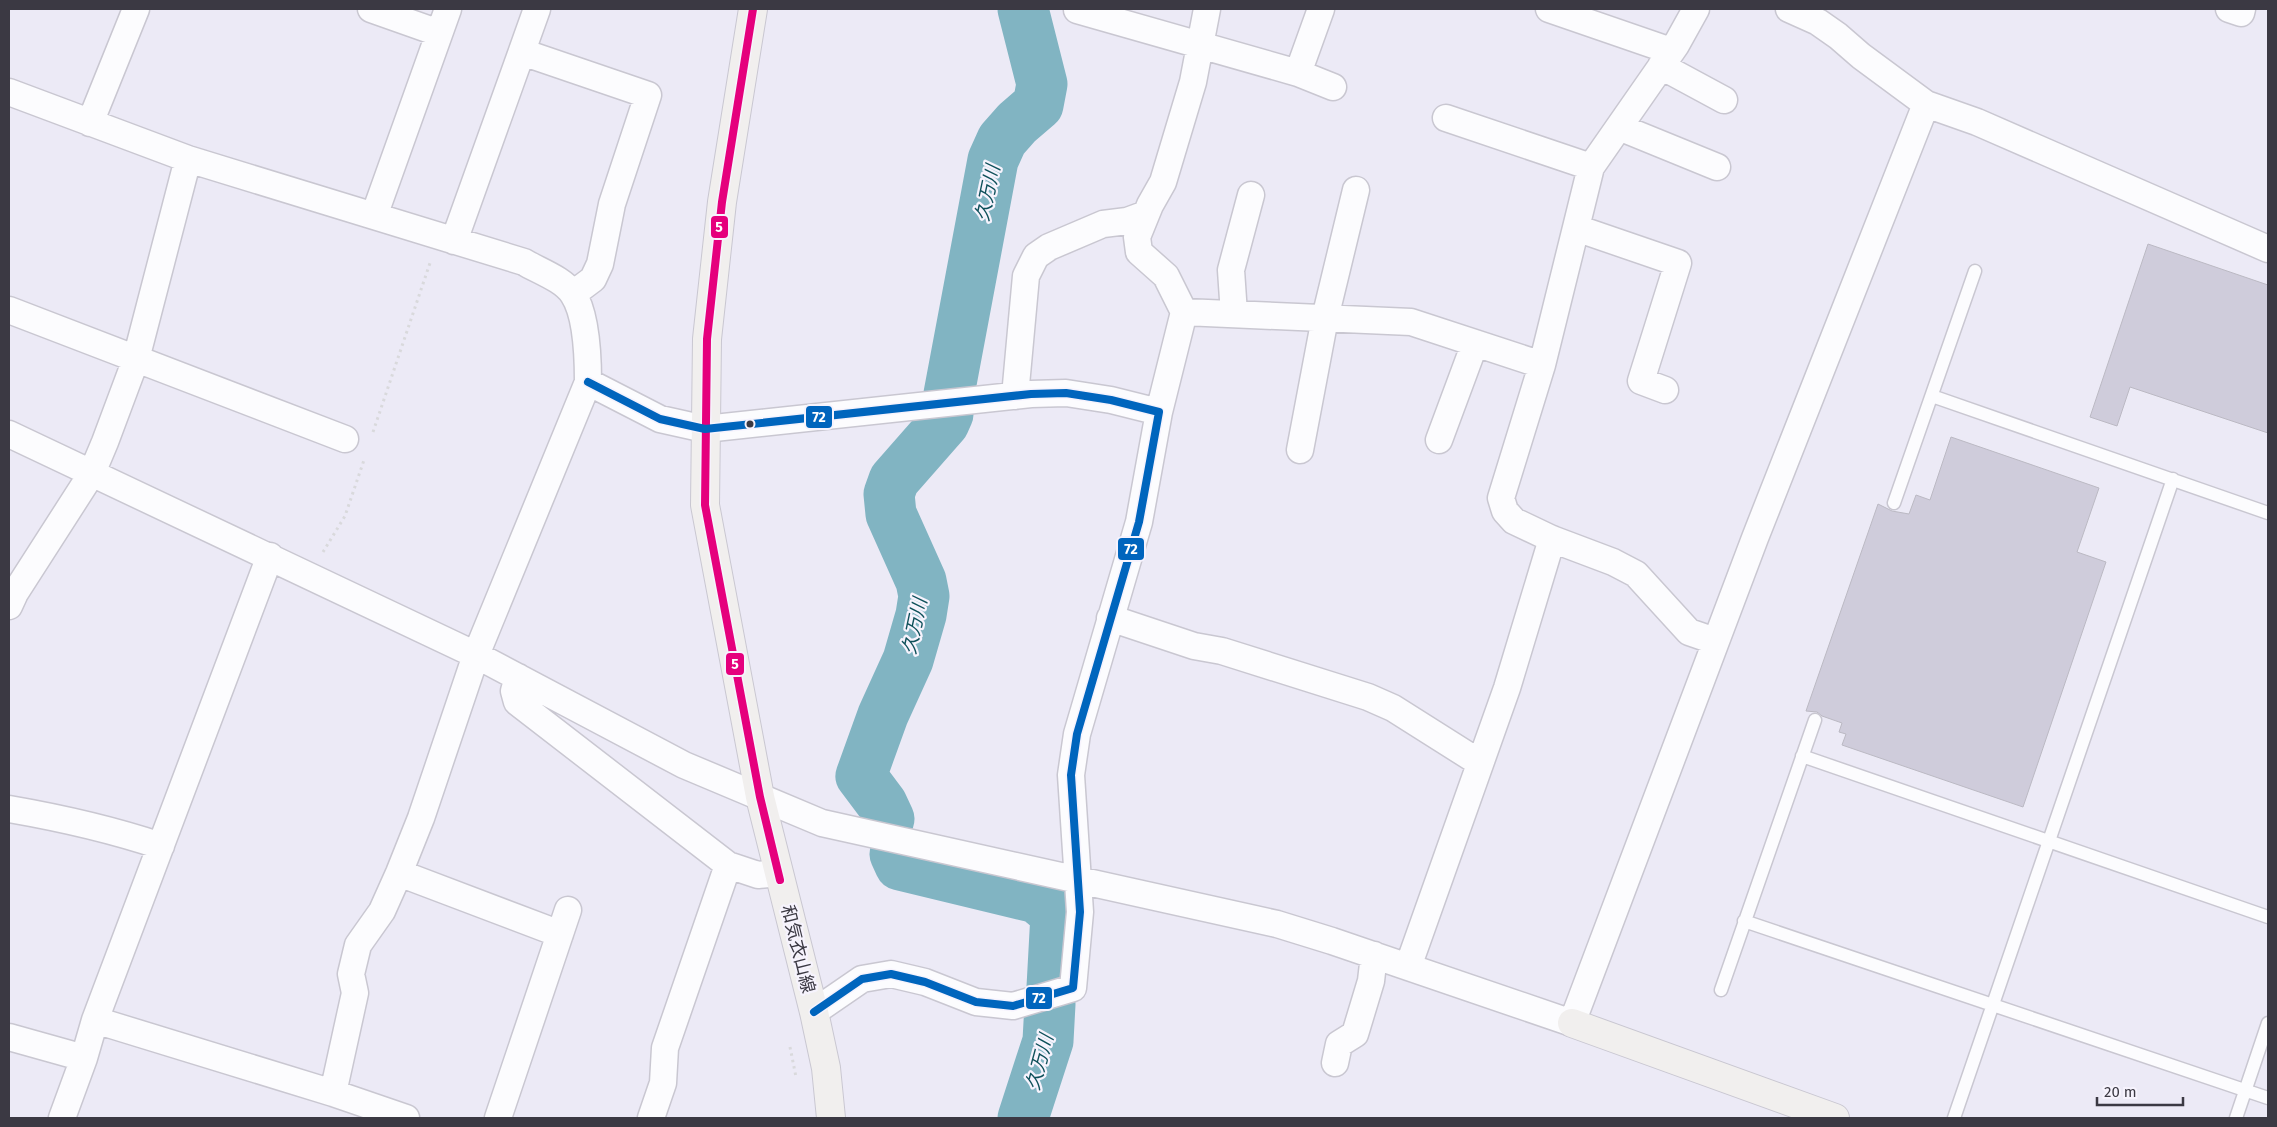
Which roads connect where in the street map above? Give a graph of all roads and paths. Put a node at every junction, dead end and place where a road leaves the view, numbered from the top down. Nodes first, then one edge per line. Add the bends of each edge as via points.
1 (136, 9) edge
2 (371, 9) edge
3 (448, 9) edge
4 (537, 9) edge
5 (753, 9) edge
6 (1208, 9) edge
7 (1321, 9) edge
8 (1549, 9) edge
9 (1696, 9) edge
10 (1789, 9) edge
11 (2229, 9) edge
12 (2242, 9) edge
13 (1077, 10) dead end
14 (439, 33) junction
15 (1202, 45) junction
16 (522, 52) junction
17 (1666, 59) junction
18 (1298, 73) junction
19 (1333, 87) dead end
20 (10, 98) edge
21 (1724, 100) dead end
22 (1926, 104) junction
23 (1446, 118) dead end
24 (90, 123) junction
25 (1619, 127) junction
26 (188, 159) junction
27 (1591, 167) junction
28 (1716, 167) dead end
29 (1356, 190) dead end
30 (1251, 194) dead end
31 (1146, 214) junction
32 (374, 216) junction
33 (1576, 228) junction
34 (446, 239) junction
35 (2268, 249) edge
36 (1975, 272) dead end
37 (573, 294) junction
38 (9, 310) edge
39 (1184, 312) junction
40 (1234, 314) junction
41 (1325, 318) junction
42 (1475, 343) junction
43 (136, 358) junction
44 (1542, 365) junction
45 (588, 382) junction
46 (1666, 390) dead end
47 (1015, 396) junction
48 (1932, 396) junction
49 (1159, 412) junction
50 (704, 429) junction
51 (9, 434) edge
52 (1439, 440) dead end
53 (361, 444) junction
54 (1300, 450) dead end
55 (92, 472) junction
56 (2173, 479) junction
57 (1894, 503) dead end
58 (2268, 513) edge
59 (1552, 540) junction
60 (270, 556) junction
61 (309, 575) junction
62 (11, 596) edge
63 (1110, 618) junction
64 (1716, 641) junction
65 (476, 654) junction
66 (518, 677) junction
67 (1815, 720) dead end
68 (1802, 756) junction
69 (1480, 763) junction
70 (760, 798) junction
71 (9, 809) edge
72 (2048, 841) junction
73 (161, 846) junction
74 (728, 864) junction
75 (399, 873) junction
76 (778, 873) junction
77 (1079, 881) junction
78 (2268, 917) edge
79 (1744, 921) junction
80 (1374, 955) junction
81 (1408, 967) junction
82 (1721, 990) dead end
83 (1994, 1006) junction
84 (814, 1012) junction
85 (95, 1020) junction
86 (1572, 1023) junction
87 (2268, 1023) edge
88 (9, 1037) edge
89 (84, 1058) junction
90 (1335, 1064) dead end
91 (2245, 1090) junction
92 (333, 1093) junction
93 (2268, 1098) edge
94 (62, 1118) edge
95 (406, 1118) edge
96 (498, 1118) edge
97 (651, 1118) edge
98 (831, 1118) edge
99 (1835, 1118) edge
100 (1954, 1118) edge
101 (2236, 1118) edge

1 - 24 street
2 - 14 street
3 - 14 street
4 - 16 street
5 - 50 main road, 和気衣山線 via 722,202 707,339
6 - 15 street
7 - 18 street
8 - 17 street
9 - 17 street
10 - 22 street via 1825,26
11 - 12 street via 2241,13
13 - 15 street
14 - 32 street
15 - 18 street
15 - 31 street via 1173,154
16 - 34 street
16 - 37 street via 648,95 612,204 600,264 593,279
17 - 21 street
17 - 25 street
18 - 19 street
20 - 24 street
22 - 35 street via 1977,122
22 - 64 street
23 - 27 street
24 - 26 street
25 - 27 street
25 - 28 street
26 - 32 street
26 - 43 street
27 - 33 street
29 - 41 street
30 - 40 street via 1231,270
31 - 39 street via 1137,237 1139,252 1166,276
31 - 47 street via 1103,224 1049,247 1036,256 1026,276
32 - 34 street
33 - 44 street
33 - 46 street via 1678,263 1641,380
34 - 37 street via 524,262
34 - 53 path
36 - 48 lane
37 - 45 street via 587,343
38 - 43 street
39 - 40 street
39 - 49 street
40 - 41 street
41 - 42 street via 1411,322
41 - 54 street
42 - 44 street
42 - 52 street
43 - 53 street
43 - 55 street
44 - 59 street via 1501,498 1505,511 1514,521
45 - 50 street via 660,419
45 - 65 street
47 - 49 street via 1066,393
47 - 50 street
48 - 56 lane
48 - 57 lane
49 - 63 street via 1139,522
50 - 70 main road, 和気衣山線 via 705,505
51 - 55 street
53 - 61 path via 345,516
55 - 60 street
55 - 62 street
56 - 58 lane
56 - 72 lane
59 - 64 street via 1636,574 1689,632
59 - 69 street via 1507,688
60 - 61 street
60 - 73 street
61 - 65 street
63 - 69 street via 1368,697 1393,708
63 - 77 street via 1078,734 1071,776
64 - 86 street
65 - 66 street
65 - 75 street via 421,818
66 - 70 street via 684,765
66 - 74 street via 514,691 516,702
67 - 68 lane
68 - 72 lane
68 - 79 lane
69 - 81 street
70 - 76 main road, 和気衣山線
70 - 77 street via 822,823
71 - 73 street via 92,824
72 - 78 lane
72 - 83 lane
73 - 85 street
74 - 76 street via 758,875
74 - 97 street via 665,1048 663,1082
75 - 92 street via 382,911 358,945 351,974 355,993
75 - 96 street via 564,922
76 - 84 main road, 和気衣山線
77 - 80 street via 1277,924
77 - 84 street via 1074,988 1013,1006 976,1002 925,982 891,974 862,979
79 - 82 lane
79 - 83 lane
80 - 81 street
80 - 90 street via 1355,1034 1339,1044
81 - 86 street
83 - 91 lane
83 - 100 lane
84 - 98 main road, 和気衣山線 via 826,1068
85 - 89 street
85 - 92 street
86 - 99 main road
87 - 91 lane
88 - 89 street
89 - 94 street
91 - 93 lane
91 - 101 lane
92 - 95 street

